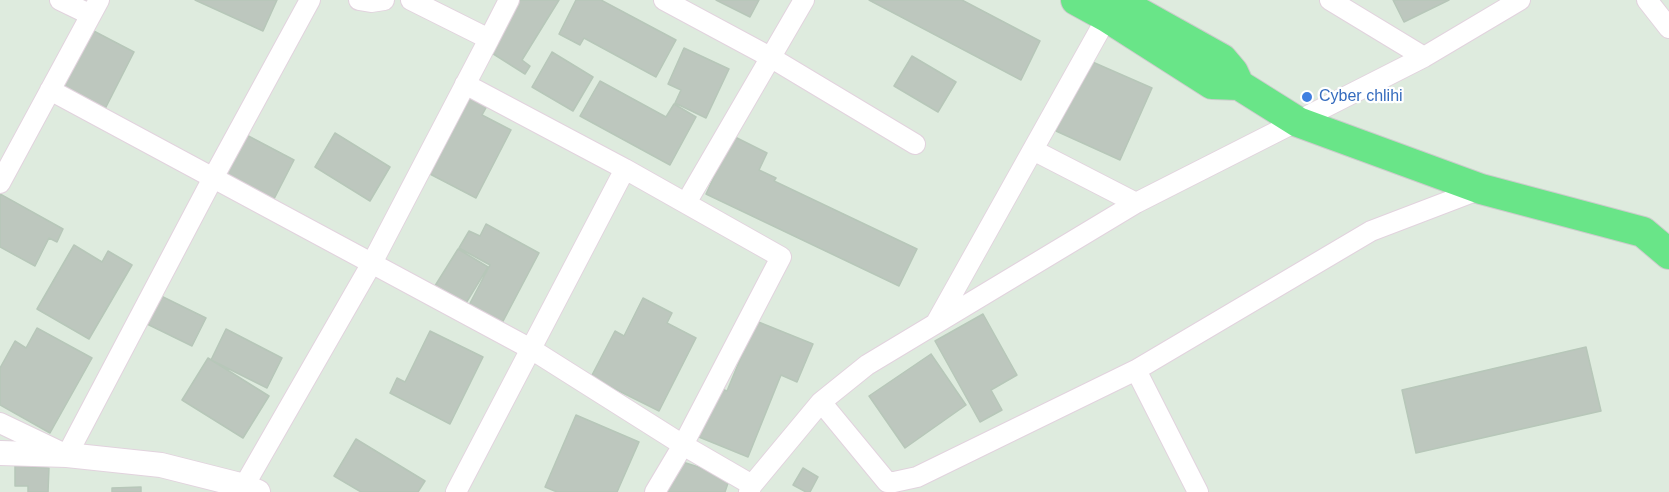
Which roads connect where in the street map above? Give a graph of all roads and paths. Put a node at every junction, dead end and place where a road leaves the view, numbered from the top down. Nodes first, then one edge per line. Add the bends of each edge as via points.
1 (60, 0) edge
2 (310, 0) edge
3 (359, 0) edge
4 (384, 0) edge
5 (411, 0) edge
6 (509, 0) edge
7 (664, 0) edge
8 (804, 0) edge
9 (1076, 0) edge
10 (1330, 0) edge
11 (1520, 0) edge
12 (1647, 0) edge
13 (95, 8) edge
14 (1111, 9) edge
15 (1669, 28) edge
16 (489, 39) junction
17 (770, 57) junction
18 (1424, 57) junction
19 (465, 84) junction
20 (50, 90) junction
21 (1298, 122) junction
22 (915, 144) dead end
23 (1033, 150) junction
24 (625, 169) junction
25 (213, 178) junction
26 (0, 183) edge
27 (1481, 189) junction
28 (686, 203) junction
29 (1136, 203) junction
30 (1669, 254) edge
31 (372, 263) junction
32 (935, 325) junction
33 (531, 349) junction
34 (1136, 370) junction
35 (821, 402) junction
36 (0, 423) edge
37 (682, 445) junction
38 (0, 453) edge
39 (67, 455) junction
40 (251, 489) edge
41 (750, 489) edge
42 (456, 492) edge
43 (655, 492) edge
44 (1198, 492) edge

1 - 13 street
2 - 25 street
3 - 4 street
5 - 16 street
6 - 16 street
7 - 17 street
8 - 17 street
9 - 14 main road
10 - 18 street
11 - 18 street
12 - 15 street
13 - 20 street
14 - 21 main road via 1212,84 1239,85
14 - 23 street
16 - 19 street
17 - 22 street
17 - 28 street
18 - 21 street
19 - 24 street
19 - 31 street
20 - 25 street
20 - 26 street
21 - 27 main road
21 - 29 street
23 - 29 street
23 - 32 street
24 - 28 street
24 - 33 street
25 - 31 street
25 - 39 street
27 - 30 main road via 1643,232
27 - 34 street via 1371,231
28 - 37 street via 781,257
29 - 32 street
31 - 33 street
31 - 40 street
32 - 35 street via 867,365
33 - 37 street
33 - 42 street
34 - 35 street via 917,477 894,482 887,482
34 - 44 street
35 - 41 street
36 - 39 street
37 - 41 street
37 - 43 street
38 - 39 street
39 - 40 street via 161,465

